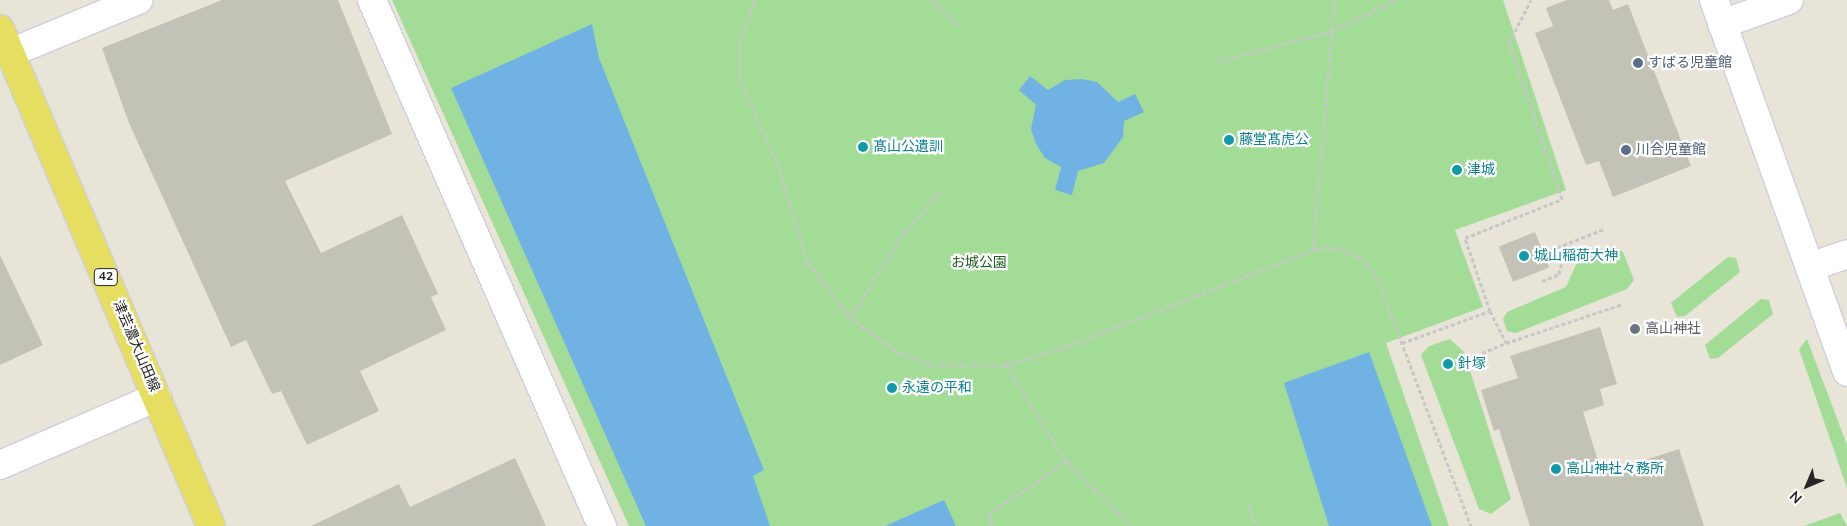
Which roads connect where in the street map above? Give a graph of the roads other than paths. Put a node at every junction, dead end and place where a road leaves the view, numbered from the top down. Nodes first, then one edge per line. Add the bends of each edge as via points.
1 (138, 0) edge
2 (372, 0) edge
3 (1789, 0) edge
4 (1718, 12) edge
5 (5, 41) edge
6 (1847, 254) edge
7 (1810, 267) junction
8 (1847, 372) edge
9 (157, 397) junction
10 (0, 465) edge
11 (211, 526) edge
12 (602, 526) edge

1 - 5 street
2 - 12 street
3 - 4 street
4 - 7 street
5 - 9 main road, 津芸濃大山田線 / 42
6 - 7 street
7 - 8 street
9 - 10 street
9 - 11 main road, 津芸濃大山田線 / 42

